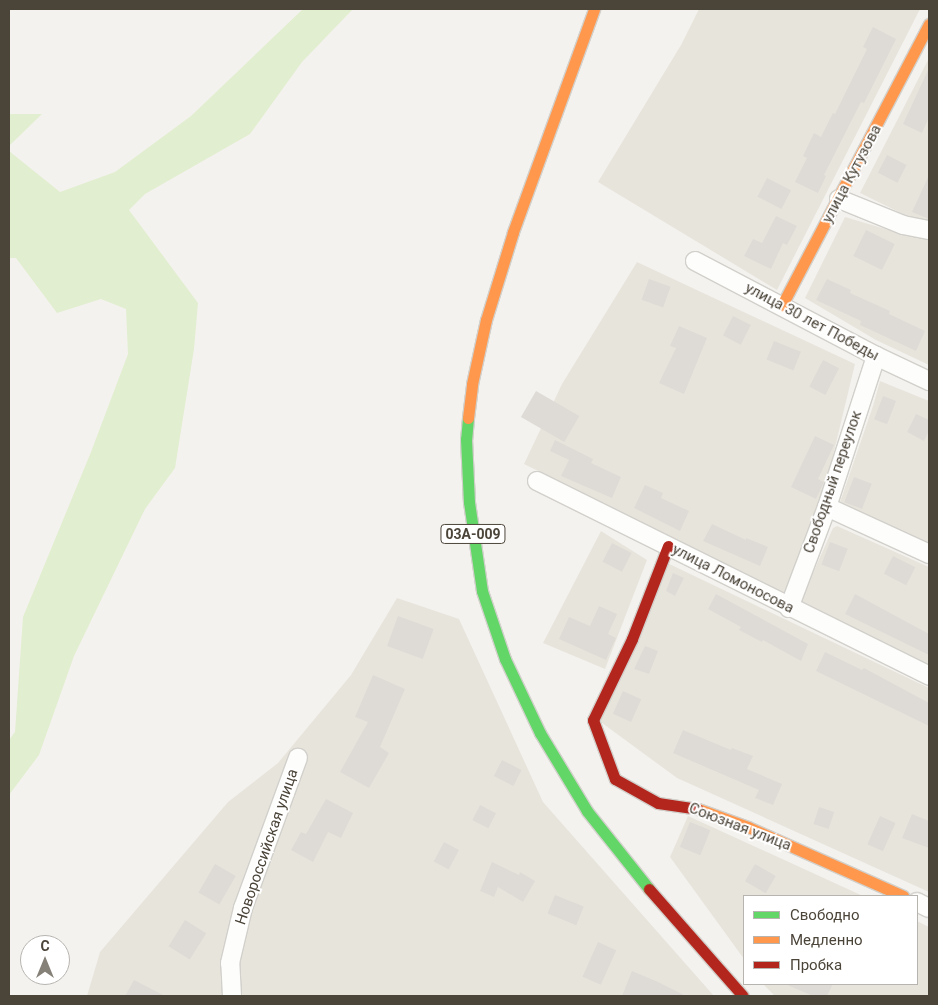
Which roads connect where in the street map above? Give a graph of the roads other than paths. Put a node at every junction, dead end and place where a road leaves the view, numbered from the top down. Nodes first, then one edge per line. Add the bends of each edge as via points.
1 (594, 9) edge
2 (929, 24) edge
3 (925, 44) edge
4 (839, 199) junction
5 (929, 230) edge
6 (695, 260) dead end
7 (782, 305) junction
8 (876, 356) junction
9 (929, 381) edge
10 (537, 481) dead end
11 (827, 507) junction
12 (668, 546) junction
13 (929, 554) edge
14 (789, 608) junction
15 (929, 676) edge
16 (298, 758) dead end
17 (901, 895) edge
18 (232, 996) edge
19 (743, 996) edge

1 - 19 main road, 03А-009 via 514,232 486,320 472,384 466,439 469,502 482,591 505,659 540,733 587,811
2 - 3 main road, улица Кутузова
3 - 4 main road, улица Кутузова
4 - 5 street via 903,225
4 - 7 main road, улица Кутузова
6 - 7 street, улица 30 лет Победы
7 - 8 street, улица 30 лет Победы
8 - 9 street, улица 30 лет Победы
8 - 11 street, Свободный переулок
10 - 12 street, улица Ломоносова
11 - 13 street
11 - 14 street, Свободный переулок
12 - 14 street, улица Ломоносова
12 - 17 main road, Союзная улица via 632,639 593,720 615,779 658,803 691,806 748,827
14 - 15 street, улица Ломоносова
16 - 18 street, Новороссийская улица via 243,908 230,963

